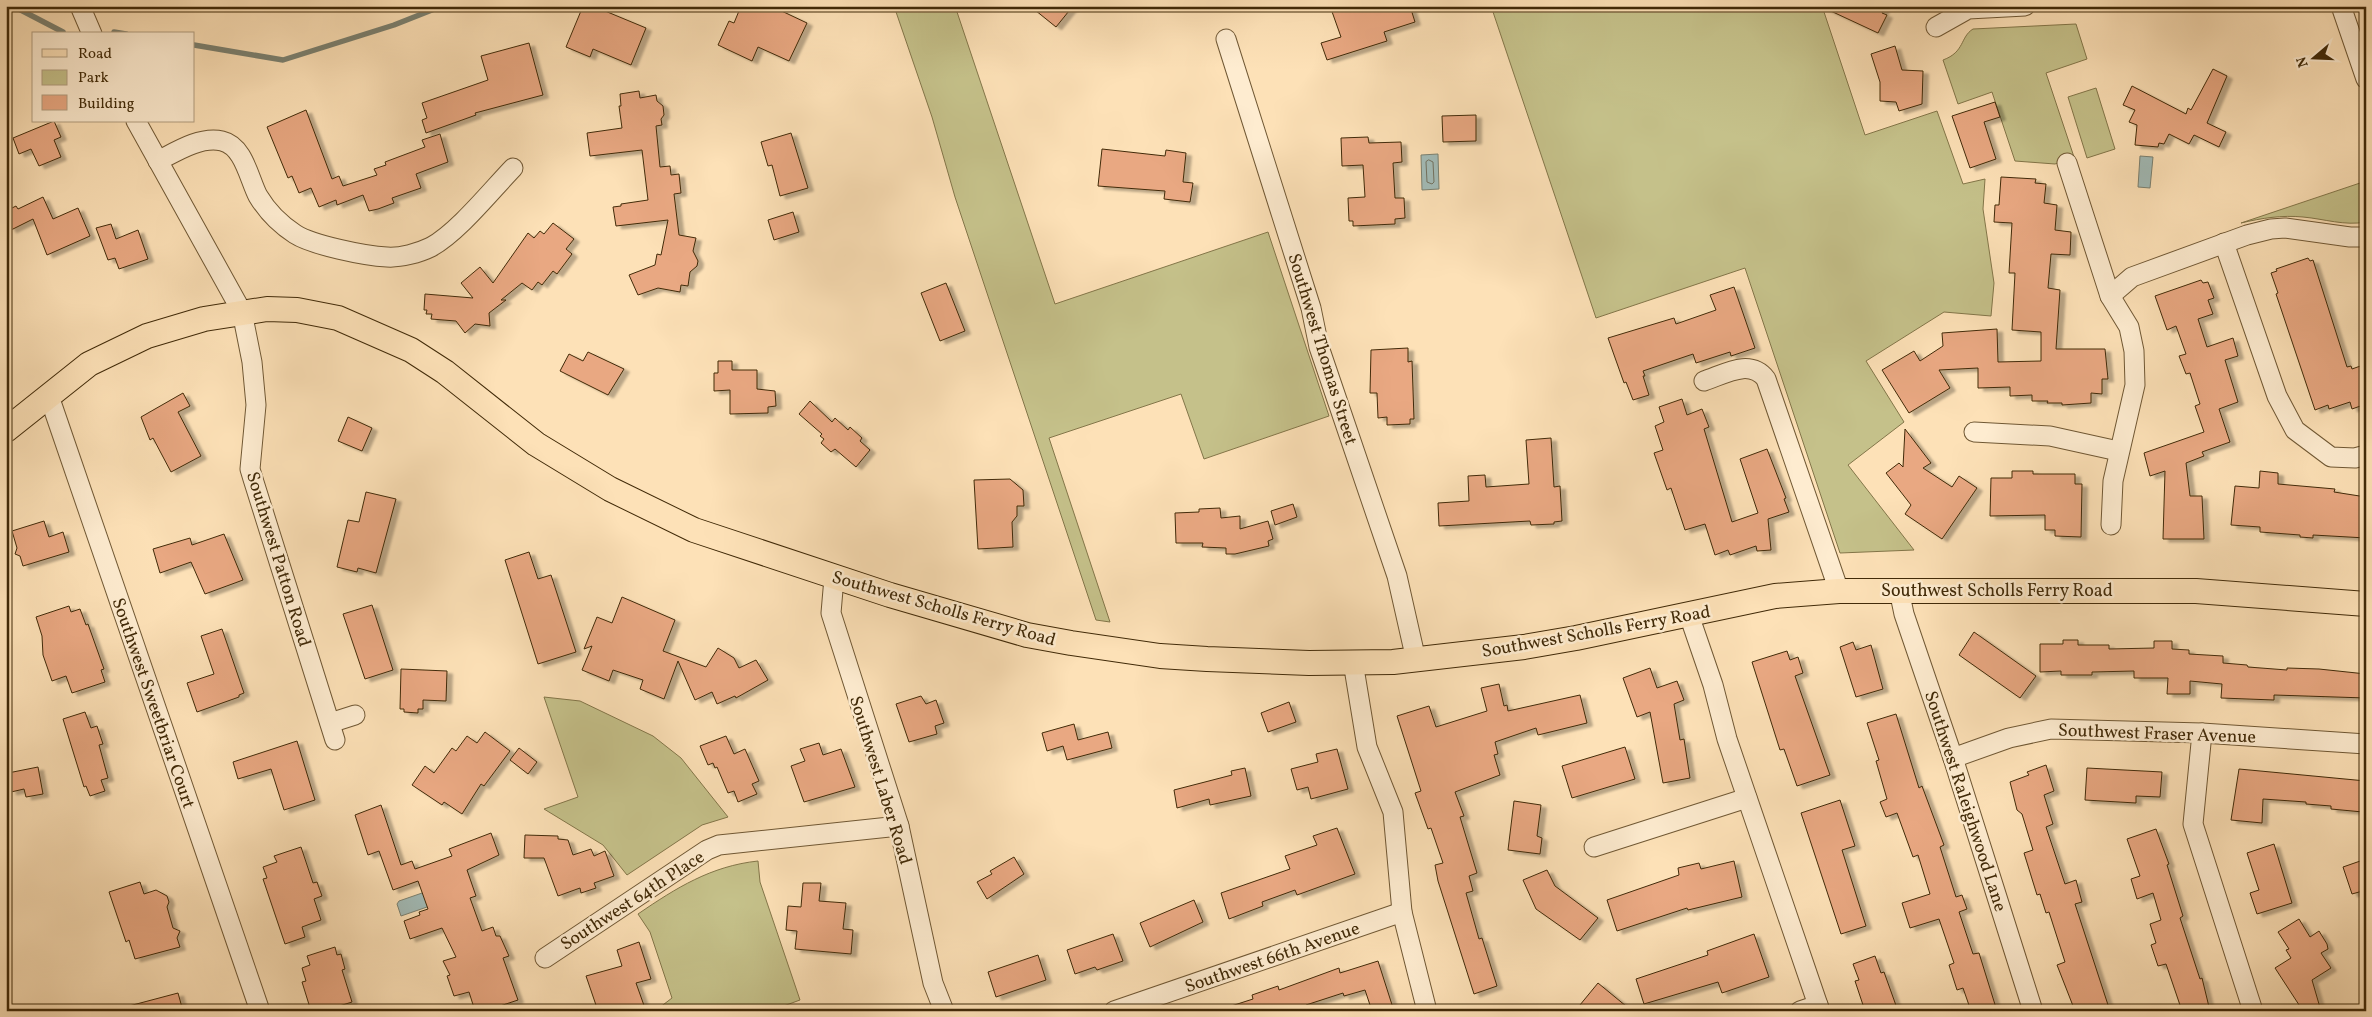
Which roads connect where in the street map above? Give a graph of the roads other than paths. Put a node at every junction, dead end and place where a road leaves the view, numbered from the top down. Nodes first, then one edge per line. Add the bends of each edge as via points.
1 (80, 6) edge
2 (2025, 6) edge
3 (2341, 6) edge
4 (1936, 27) dead end
5 (91, 32) edge
6 (1226, 39) dead end
7 (2366, 80) edge
8 (137, 122) edge
9 (158, 161) junction
10 (2067, 163) dead end
11 (513, 168) dead end
12 (2366, 237) edge
13 (2224, 244) junction
14 (2110, 296) junction
15 (242, 312) junction
16 (1704, 381) dead end
17 (50, 396) junction
18 (6, 430) edge
19 (1974, 432) dead end
20 (2118, 451) junction
21 (2366, 455) edge
22 (2111, 525) dead end
23 (834, 578) junction
24 (1899, 590) junction
25 (1839, 591) junction
26 (2366, 604) edge
27 (1689, 615) junction
28 (1416, 660) junction
29 (1353, 662) junction
30 (355, 715) dead end
31 (2202, 733) junction
32 (2366, 744) edge
33 (1953, 758) junction
34 (1747, 798) junction
35 (899, 826) junction
36 (1594, 846) dead end
37 (1402, 912) junction
38 (545, 958) dead end
39 (1819, 1008) edge
40 (260, 1011) edge
41 (944, 1011) edge
42 (1114, 1011) edge
43 (1427, 1011) edge
44 (1800, 1011) edge
45 (2034, 1011) edge
46 (2253, 1011) edge

1 - 5 street
2 - 4 street via 1968,9
3 - 7 street
6 - 28 street, Southwest Thomas Street via 1311,308 1319,346 1397,576
8 - 9 street, Southwest Patton Road
9 - 11 street via 208,140 224,141 236,149 267,209 296,235 351,252 387,258 430,248 450,233
9 - 15 street, Southwest Patton Road
10 - 14 street
12 - 13 street via 2285,228
13 - 14 street via 2132,277
13 - 21 street via 2277,396 2295,430 2331,457
14 - 20 street via 2129,328 2136,368 2133,395
15 - 17 main road, Southwest Scholls Ferry Road via 194,321 148,336 89,364
15 - 23 main road, Southwest Scholls Ferry Road via 266,309 320,313 375,332 445,372 536,444 616,493 694,530
15 - 30 street, Southwest Patton Road via 252,362 256,406 252,479 333,732
16 - 25 street via 1748,367 1760,371 1766,378
17 - 18 main road, Southwest Scholls Ferry Road
17 - 40 street, Southwest Sweetbriar Court
19 - 20 street via 2050,436
20 - 22 street
23 - 29 main road, Southwest Scholls Ferry Road via 1027,635 1071,643 1160,656 1309,664
23 - 35 street, Southwest Laber Road via 831,613
24 - 25 main road, Southwest Scholls Ferry Road
24 - 26 main road, Southwest Scholls Ferry Road via 2196,591
24 - 33 street, Southwest Raleighwood Lane via 1904,614
25 - 27 main road, Southwest Scholls Ferry Road via 1775,596
27 - 28 main road, Southwest Scholls Ferry Road via 1576,638
27 - 34 street
28 - 29 main road, Southwest Scholls Ferry Road
29 - 37 street via 1367,747 1394,812
31 - 32 street, Southwest Fraser Avenue
31 - 33 street, Southwest Fraser Avenue via 2051,730 2009,738
31 - 46 street via 2193,824
33 - 45 street, Southwest Raleighwood Lane
34 - 36 street
34 - 39 street
35 - 38 street, Southwest 64th Place via 719,845
35 - 41 street, Southwest Laber Road via 933,983
37 - 42 street, Southwest 66th Avenue
37 - 43 street
39 - 44 street

